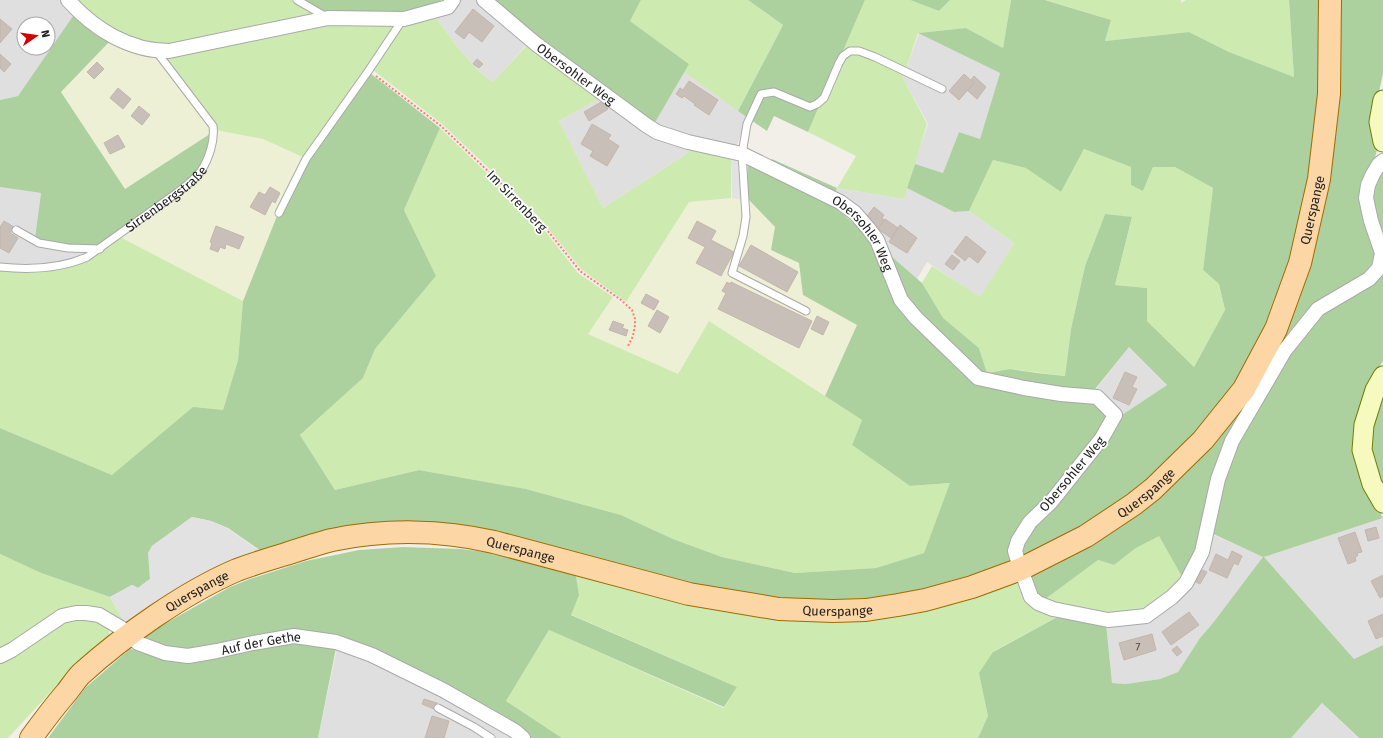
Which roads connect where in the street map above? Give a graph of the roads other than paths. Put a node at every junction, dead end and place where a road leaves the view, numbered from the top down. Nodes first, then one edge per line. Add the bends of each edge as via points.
1 (68, 0) edge
2 (297, 0) edge
3 (453, 0) edge
4 (484, 0) edge
5 (1330, 0) edge
6 (328, 18) junction
7 (403, 19) junction
8 (156, 51) junction
9 (942, 89) dead end
10 (1383, 100) edge
11 (1383, 142) edge
12 (742, 154) junction
13 (1383, 161) edge
14 (279, 213) dead end
15 (16, 230) dead end
16 (100, 249) junction
17 (0, 266) edge
18 (806, 311) dead end
19 (1383, 376) edge
20 (1383, 503) edge
21 (1021, 569) junction
22 (129, 635) junction
23 (0, 656) edge
24 (438, 708) dead end
25 (31, 738) edge
26 (491, 738) edge
27 (523, 738) edge

1 - 8 street via 101,30 137,46
2 - 6 lane
3 - 7 street via 448,7
4 - 12 street, Obersohler Weg via 536,44 646,126 688,142
5 - 21 main road, Querspange via 1329,94 1320,179 1295,278 1276,329 1244,389 1202,440 1149,493 1086,536
6 - 7 street
6 - 8 street via 169,51
7 - 14 lane via 306,159
8 - 16 lane, Sirrenbergstraße via 213,126 214,134 210,149 201,170 192,180
9 - 12 lane via 875,57 859,51 850,51 839,62 824,98 817,104 810,107 774,92 761,94 747,124
10 - 11 street via 1379,122
12 - 18 lane via 746,217 732,273
12 - 21 street, Obersohler Weg via 840,202 855,213 876,240 901,300 978,378 1061,394 1097,397 1115,415 1098,444 1051,502 1030,522 1018,540 1016,551
13 - 21 street, Obersohler Weg via 1373,174 1366,198 1382,253 1378,268 1369,279 1318,309 1285,350 1232,441 1218,479 1202,552 1186,583 1146,616 1108,620 1053,609 1038,603 1031,597
15 - 16 lane via 39,243 68,248
16 - 17 lane, Sirrenbergstraße via 74,263 53,267
19 - 20 street via 1375,390 1364,425 1362,450 1372,484
21 - 22 main road, Querspange via 972,587 898,605 866,610 779,609 689,594 484,540 422,533 375,534 330,541 236,570 192,593
22 - 23 street, Auf der Gethe via 99,616 86,613 72,614 62,616
22 - 25 main road, Querspange via 80,675
22 - 27 street, Auf der Gethe via 138,643 165,653 188,656 294,636 336,642 372,655 443,690
24 - 26 lane

